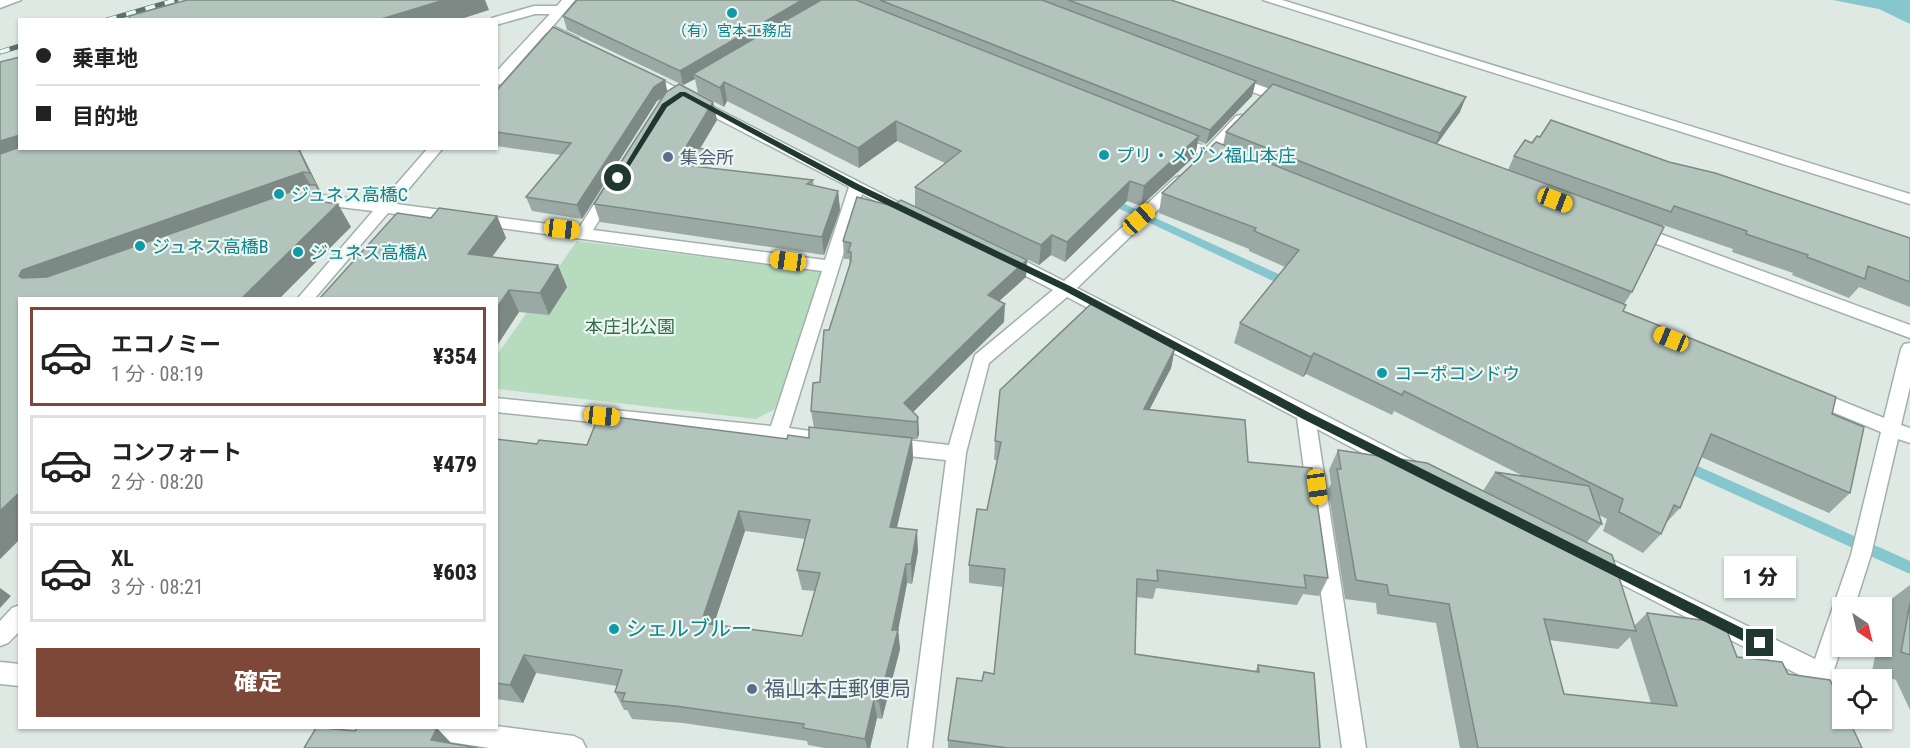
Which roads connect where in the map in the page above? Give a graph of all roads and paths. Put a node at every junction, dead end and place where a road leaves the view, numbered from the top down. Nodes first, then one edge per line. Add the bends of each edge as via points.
1 (15, 0) edge
2 (1269, 0) edge
3 (0, 4) edge
4 (565, 5) edge
5 (498, 20) edge
6 (545, 27) junction
7 (588, 47) edge
8 (630, 68) edge
9 (1212, 72) edge
10 (498, 79) edge
11 (687, 90) junction
12 (1267, 92) junction
13 (664, 105) edge
14 (1300, 105) edge
15 (1154, 131) edge
16 (434, 150) edge
17 (1209, 153) junction
18 (1242, 166) edge
19 (621, 174) edge
20 (857, 187) junction
21 (1910, 199) edge
22 (383, 207) junction
23 (289, 212) edge
24 (930, 222) edge
25 (1622, 225) edge
26 (584, 232) junction
27 (993, 253) edge
28 (833, 267) junction
29 (1067, 288) junction
30 (307, 297) edge
31 (1910, 332) edge
32 (1910, 349) edge
33 (1792, 388) edge
34 (498, 405) edge
35 (1306, 416) junction
36 (1891, 428) junction
37 (778, 434) junction
38 (1910, 436) edge
39 (849, 441) edge
40 (873, 444) edge
41 (956, 453) junction
42 (1422, 474) edge
43 (1580, 553) edge
44 (1847, 597) edge
45 (18, 617) edge
46 (0, 636) edge
47 (1832, 642) edge
48 (0, 673) edge
49 (1821, 674) junction
50 (18, 675) edge
51 (1832, 697) edge
52 (436, 729) edge
53 (574, 748) edge
54 (920, 748) edge
55 (1354, 748) edge

1 - 3 street
2 - 21 street
4 - 5 street
4 - 6 street
6 - 7 street
6 - 10 street
8 - 11 street
9 - 12 street
11 - 13 street
11 - 20 street
12 - 14 street
12 - 17 street
15 - 17 street
16 - 22 street
17 - 18 street
17 - 29 street
19 - 26 street
20 - 24 street
20 - 28 street
22 - 23 street via 322,200
22 - 26 street
22 - 30 street
25 - 31 street
26 - 28 street
27 - 29 street
28 - 37 street
29 - 35 street
29 - 41 street via 981,360
32 - 36 street
33 - 36 street
34 - 37 street
35 - 42 street
35 - 55 street
36 - 38 street
36 - 44 street
37 - 39 street
40 - 41 street
41 - 54 street
43 - 49 street
45 - 46 street
47 - 49 street
48 - 50 street
49 - 51 street
52 - 53 street

